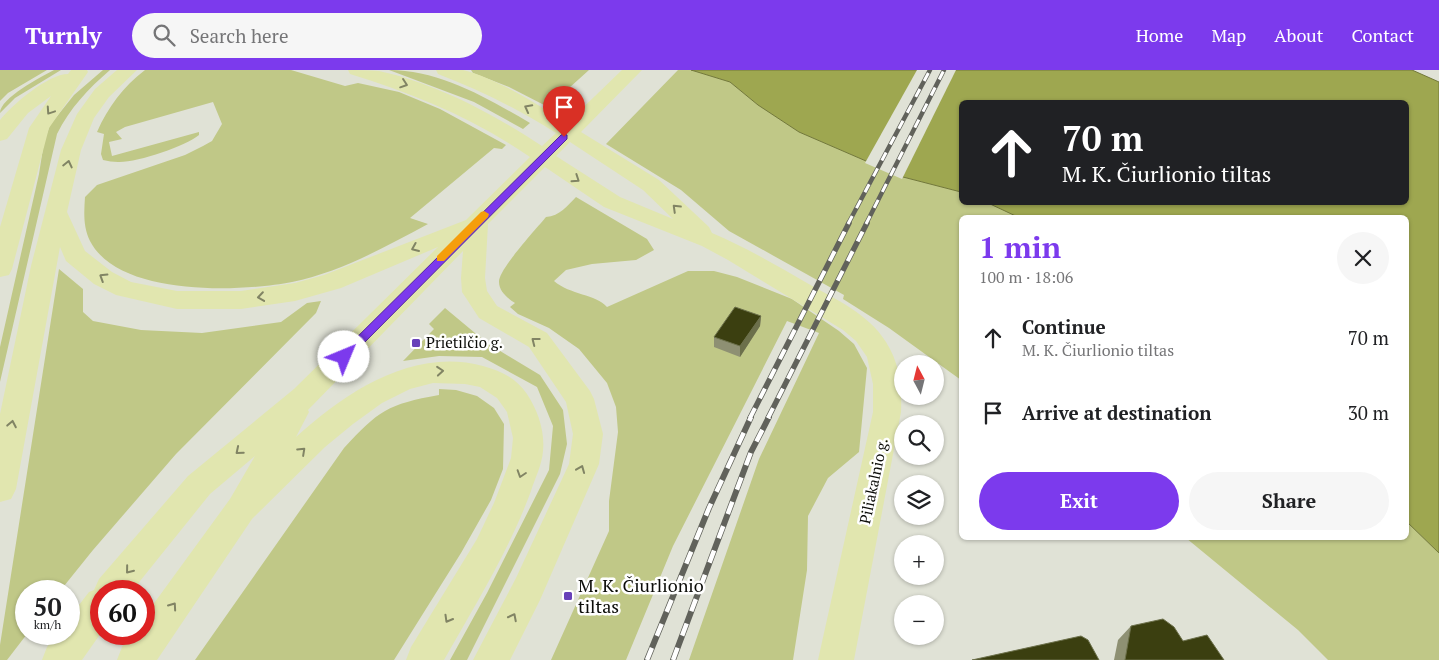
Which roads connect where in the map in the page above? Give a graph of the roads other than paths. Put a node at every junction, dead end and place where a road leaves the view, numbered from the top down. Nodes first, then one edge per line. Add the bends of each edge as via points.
1 (128, 70) edge
2 (357, 70) edge
3 (445, 70) edge
4 (633, 70) edge
5 (81, 71) edge
6 (0, 135) edge
7 (56, 212) junction
8 (477, 222) junction
9 (712, 242) junction
10 (0, 269) edge
11 (304, 398) junction
12 (0, 489) edge
13 (241, 508) junction
14 (120, 580) edge
15 (90, 619) edge
16 (60, 660) edge
17 (135, 660) edge
18 (424, 660) edge
19 (491, 660) edge
20 (836, 660) edge

7 -> 1 main road via 71,150 84,118 102,93
2 -> 9 main road via 406,84 448,102 503,130 613,202
9 -> 3 main road via 652,185 533,110
4 - 8 main road
5 - 6 main road via 28,102 8,121
5 -> 10 main road via 38,128
8 -> 7 main road via 332,282 294,292 241,300 177,300 125,289 103,278 75,254
12 -> 7 main road
8 - 11 main road
19 -> 8 main road via 528,589 584,464 588,434 580,399 538,340 488,312 475,292
9 - 20 main road, Piliakalnio g. via 793,286 848,321 870,340 884,365 888,380 888,412
11 - 13 main road
11 -> 14 main road via 199,485
17 -> 13 main road
13 -> 18 main road via 330,425 366,398 406,378 450,371 500,383 517,401 527,427 528,451 512,501
15 - 16 main road

